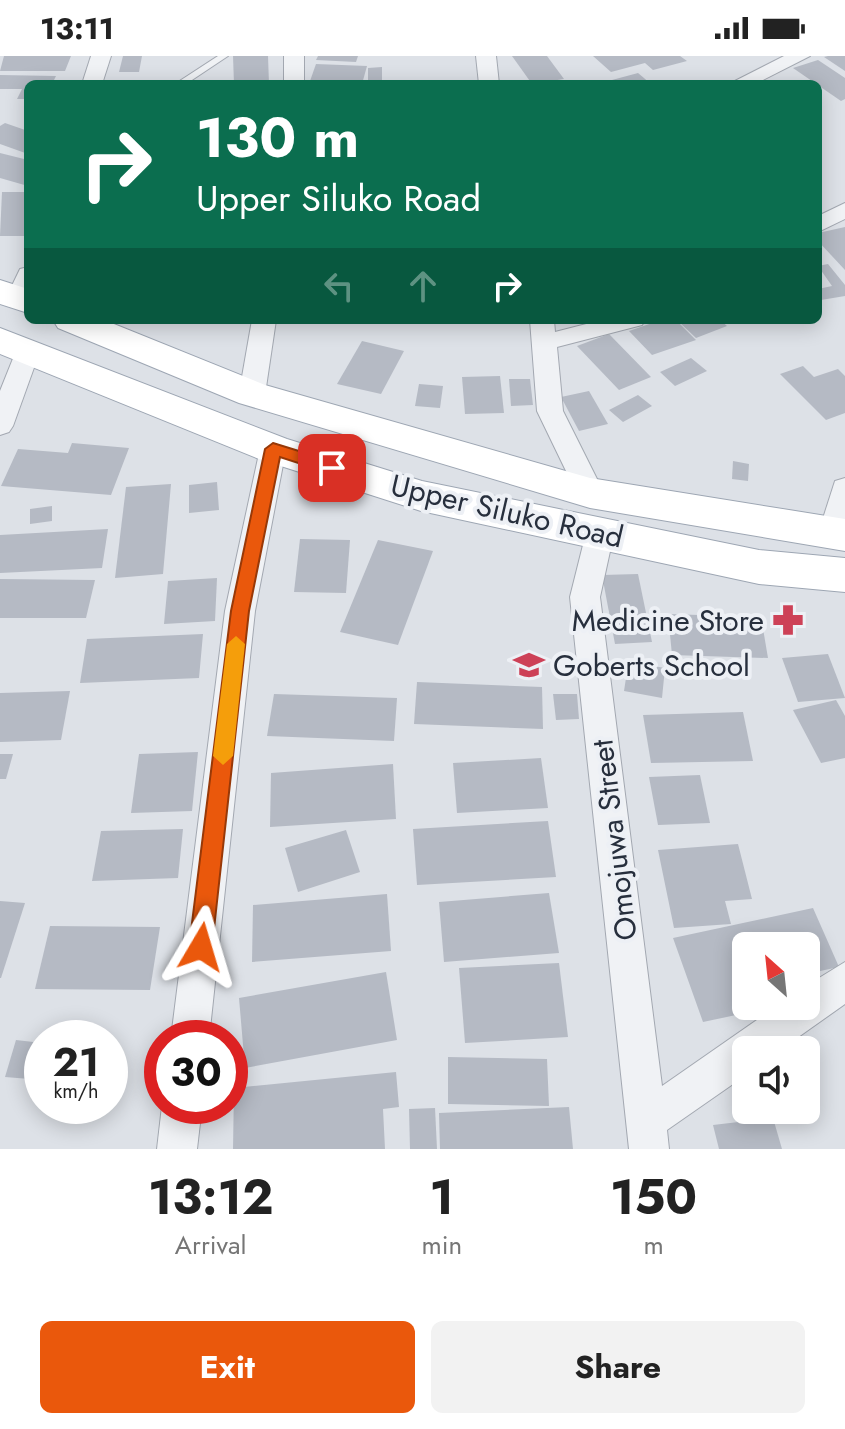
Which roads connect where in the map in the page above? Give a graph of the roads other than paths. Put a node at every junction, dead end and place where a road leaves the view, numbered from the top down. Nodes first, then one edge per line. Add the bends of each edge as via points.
1 (101, 56) edge
2 (224, 56) edge
3 (294, 56) edge
4 (800, 56) edge
5 (489, 57) edge
6 (93, 80) edge
7 (186, 80) edge
8 (294, 80) edge
9 (489, 80) edge
10 (748, 80) edge
11 (845, 210) edge
12 (822, 223) edge
13 (81, 324) edge
14 (263, 324) edge
15 (601, 324) edge
16 (544, 331) edge
17 (14, 346) edge
18 (252, 394) junction
19 (0, 426) edge
20 (273, 449) junction
21 (845, 488) edge
22 (590, 493) junction
23 (600, 533) junction
24 (838, 535) edge
25 (845, 575) edge
26 (845, 981) edge
27 (192, 1020) edge
28 (767, 1036) edge
29 (732, 1063) edge
30 (180, 1124) edge
31 (648, 1134) edge
32 (177, 1149) edge

1 - 6 street
2 - 7 lane
3 - 8 street
4 - 10 street
5 - 9 street
11 - 12 street
13 - 18 main road, Upper Siluko Road
14 - 18 street
15 - 16 street
16 - 22 street via 550,411
17 - 19 street
17 - 20 main road, Upper Siluko Road
18 - 22 main road, Upper Siluko Road
20 - 23 main road, Upper Siluko Road via 421,496
20 - 27 street via 240,611
21 - 24 street
22 - 24 main road, Upper Siluko Road
23 - 25 main road, Upper Siluko Road via 759,567
23 - 31 street, Omojuwa Street via 585,597
26 - 28 street
29 - 31 street
30 - 32 street

